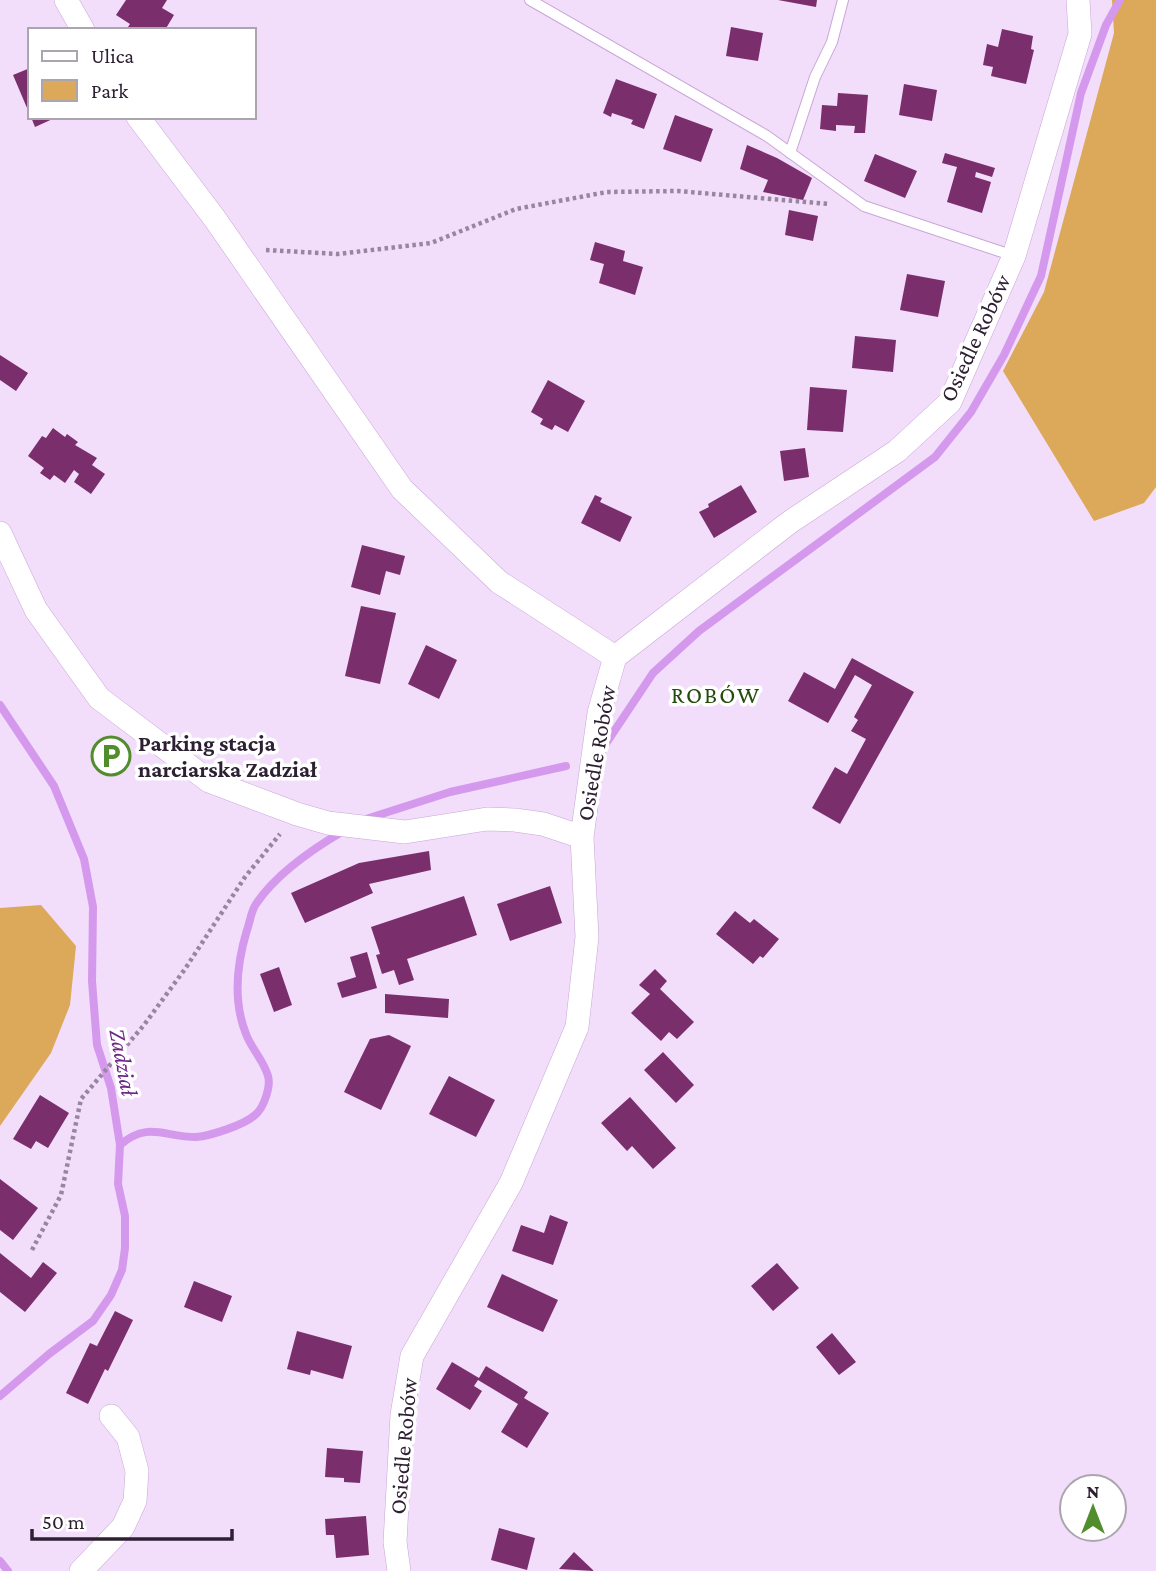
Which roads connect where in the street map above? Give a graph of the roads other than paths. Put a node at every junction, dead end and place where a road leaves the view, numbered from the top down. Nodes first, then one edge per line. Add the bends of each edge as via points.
1 (66, 0) edge
2 (530, 0) edge
3 (844, 0) edge
4 (1078, 0) edge
5 (82, 28) edge
6 (140, 119) edge
7 (790, 153) junction
8 (1014, 256) junction
9 (0, 533) edge
10 (615, 657) junction
11 (582, 837) junction
12 (111, 1416) dead end
13 (81, 1571) edge
14 (399, 1571) edge

1 - 5 street
2 - 7 lane
3 - 7 lane
4 - 8 street, Osiedle Robów via 1080,34
6 - 10 street via 215,219 402,489 499,582
7 - 8 lane via 864,206
8 - 10 street, Osiedle Robów via 950,402 897,451 790,522
9 - 11 street via 36,610 99,698 209,781 328,823 405,832 487,819 543,824
10 - 11 street, Osiedle Robów via 599,713
11 - 14 street, Osiedle Robów via 587,936 577,1027 511,1183 412,1356 402,1415 395,1542
12 - 13 street via 128,1437 137,1471 135,1500 123,1527

